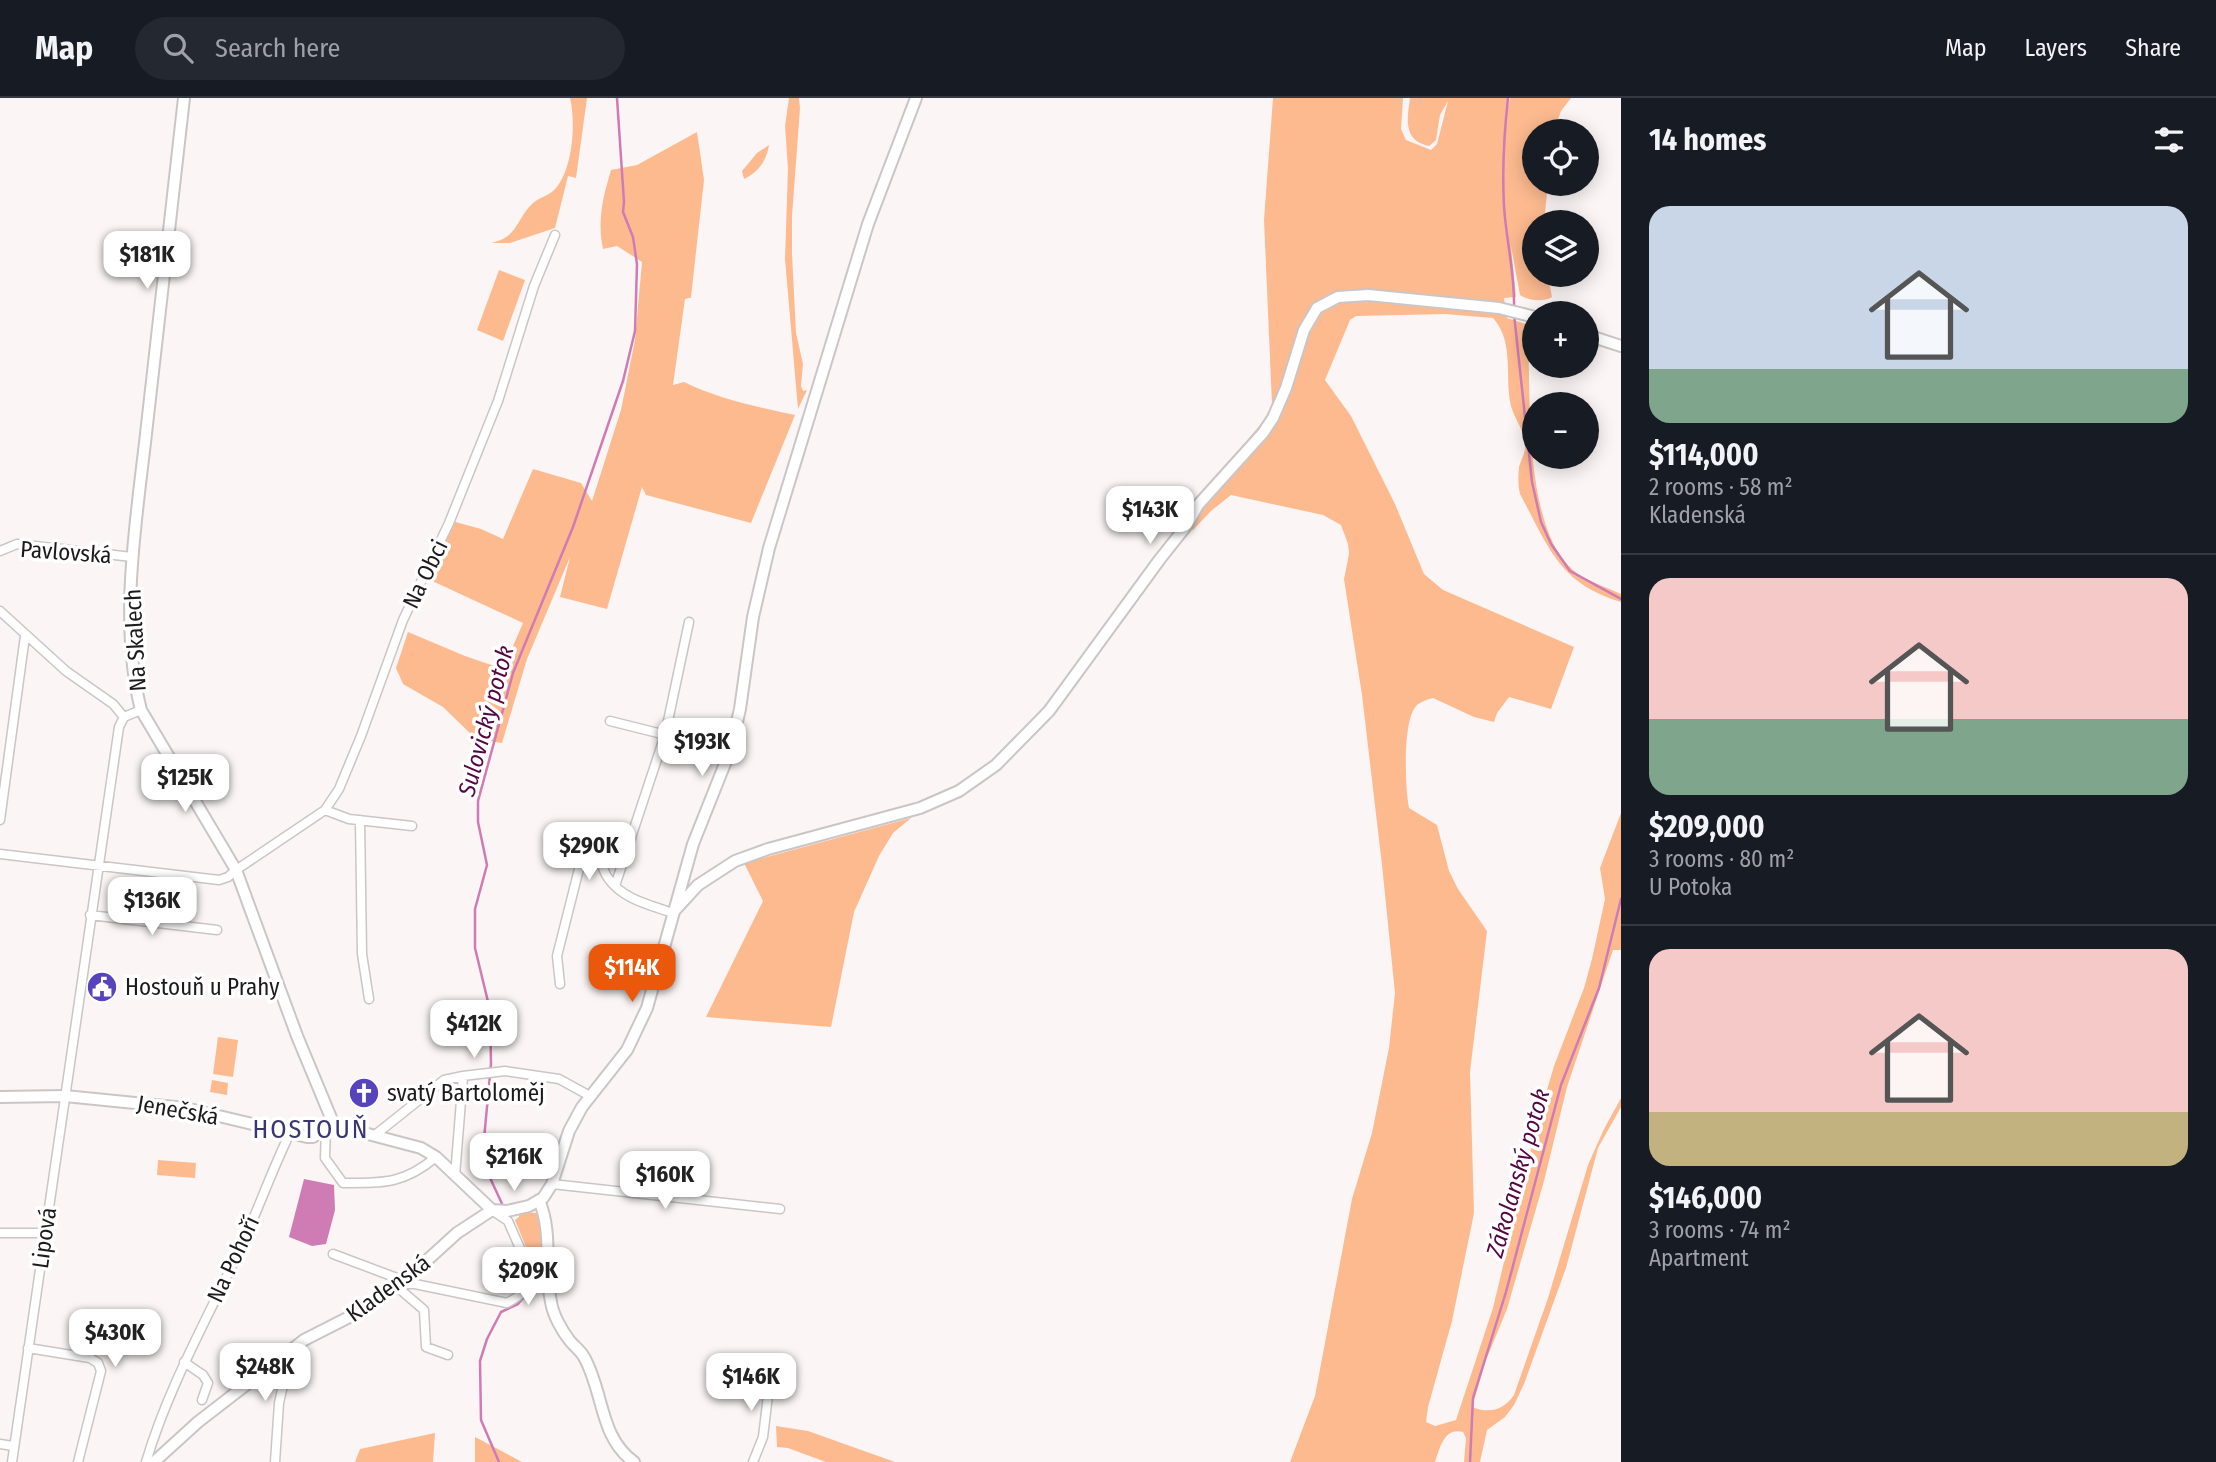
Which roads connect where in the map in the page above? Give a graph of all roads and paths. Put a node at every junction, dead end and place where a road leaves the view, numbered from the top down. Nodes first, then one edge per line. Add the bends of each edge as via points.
1 (184, 98) edge
2 (916, 98) edge
3 (555, 234) dead end
4 (1522, 314) edge
5 (1599, 339) edge
6 (1621, 346) edge
7 (0, 551) edge
8 (132, 557) junction
9 (0, 611) edge
10 (689, 622) dead end
11 (25, 636) junction
12 (141, 710) junction
13 (124, 717) junction
14 (610, 721) dead end
15 (665, 735) junction
16 (730, 751) junction
17 (325, 810) junction
18 (0, 820) edge
19 (360, 820) junction
20 (412, 826) dead end
21 (0, 854) edge
22 (97, 865) junction
23 (236, 870) junction
24 (615, 886) junction
25 (673, 913) junction
26 (90, 915) junction
27 (217, 930) dead end
28 (560, 984) dead end
29 (369, 999) dead end
30 (463, 1076) junction
31 (65, 1096) junction
32 (590, 1096) junction
33 (0, 1097) edge
34 (330, 1126) junction
35 (290, 1133) junction
36 (375, 1135) junction
37 (436, 1157) junction
38 (455, 1176) junction
39 (552, 1184) junction
40 (539, 1200) junction
41 (780, 1209) dead end
42 (492, 1210) junction
43 (0, 1233) edge
44 (44, 1233) junction
45 (333, 1254) dead end
46 (401, 1284) junction
47 (28, 1348) junction
48 (291, 1350) junction
49 (448, 1355) dead end
50 (184, 1363) junction
51 (771, 1370) dead end
52 (202, 1400) dead end
53 (0, 1444) edge
54 (13, 1446) junction
55 (12, 1462) edge
56 (78, 1462) edge
57 (146, 1462) edge
58 (154, 1462) edge
59 (275, 1462) edge
60 (634, 1462) edge
61 (753, 1462) edge

1 - 8 street, Na Skalech
2 - 16 street via 863,237 769,548
3 - 17 street, Na Obci via 463,488 402,620 362,736
4 - 25 street via 1368,295 1338,297 1317,308 1304,330 1286,388 1268,426 1198,506 1049,711 996,765 959,791 920,808 735,861 698,885
5 - 6 street
7 - 8 street, Pavlovská via 17,544
8 - 12 street, Na Skalech via 132,638
9 - 11 street
10 - 15 street
11 - 13 street
11 - 18 street
12 - 13 street
12 - 23 street, Na Skalech
13 - 22 street, Lipová
14 - 15 street
15 - 16 street
15 - 24 street
16 - 25 street via 693,844
17 - 19 street
17 - 23 street, Na Obci
19 - 20 street
19 - 29 street via 362,954
21 - 22 street, Na Obci
22 - 23 street, Na Obci via 219,880
22 - 26 street, Lipová
23 - 34 street, Na Skalech
24 - 25 street
24 - 28 street via 597,851 585,845 557,956
25 - 32 street via 647,1008 627,1050
26 - 27 street
26 - 31 street, Lipová
30 - 32 street via 505,1071 559,1079
30 - 36 street via 443,1080
30 - 38 street
31 - 33 street, Jenečská
31 - 35 street, Jenečská via 185,1108
31 - 44 street, Lipová
32 - 39 street via 569,1131
34 - 35 street, Jenečská via 313,1136
34 - 36 street, Jenečská
34 - 37 street via 325,1158 342,1183 385,1182 417,1173
35 - 50 street, Na Pohoří via 240,1250
36 - 37 street, Jenečská
37 - 38 street, Jenečská
38 - 42 street, Jenečská
39 - 40 street
39 - 41 street
40 - 42 street, Kladenská via 508,1211
40 - 60 street via 552,1308 585,1359 610,1435
42 - 46 street, Kladenská via 457,1233
42 - 46 street via 508,1221 530,1271 532,1278 518,1297 508,1303
43 - 44 street
44 - 47 street, Lipová
45 - 46 street via 397,1278
46 - 48 street, Kladenská
46 - 49 street via 403,1292 424,1310 426,1347
47 - 54 street, Lipová
47 - 56 street via 98,1363 101,1371
48 - 58 street, Kladenská
48 - 59 street via 279,1403
50 - 52 street via 208,1383
50 - 57 street, Na Pohoří
51 - 61 street via 763,1437
53 - 54 street
54 - 55 street, Lipová

